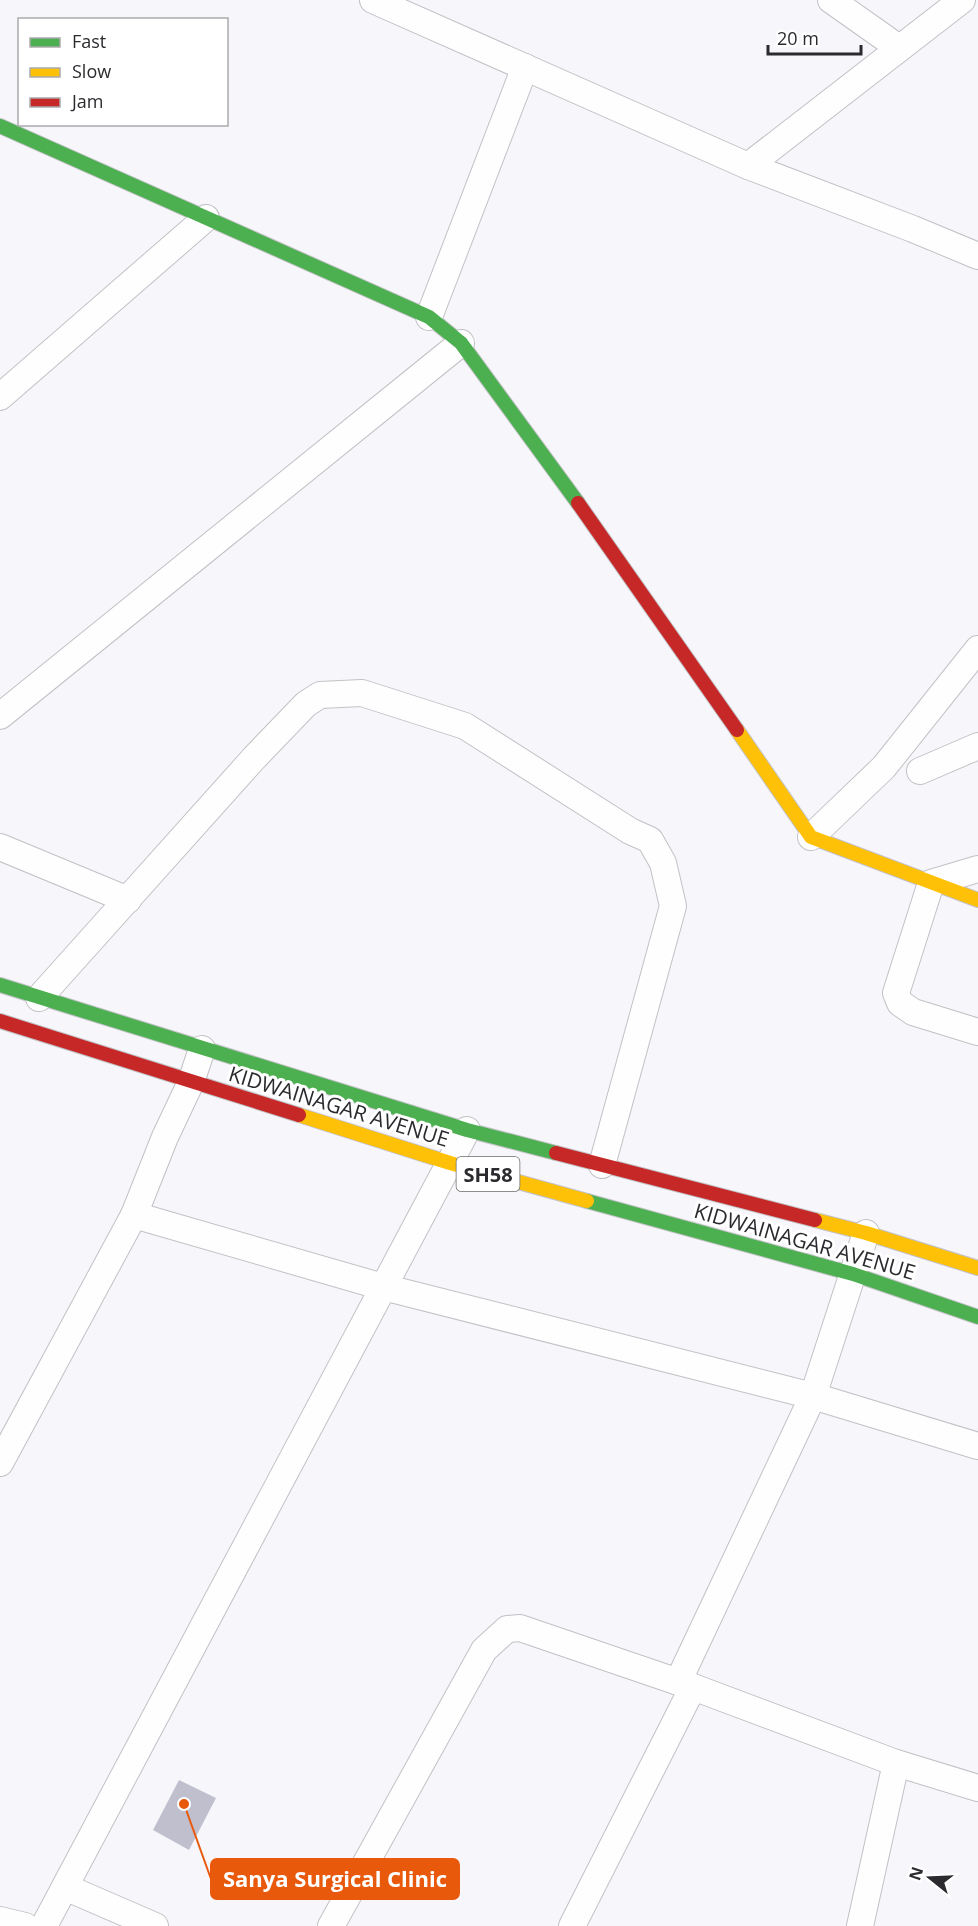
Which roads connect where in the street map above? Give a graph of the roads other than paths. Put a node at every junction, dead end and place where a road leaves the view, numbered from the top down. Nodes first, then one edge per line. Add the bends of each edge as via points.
1 (373, 0) edge
2 (831, 0) edge
3 (962, 0) edge
4 (899, 48) junction
5 (525, 67) junction
6 (0, 126) edge
7 (748, 166) junction
8 (206, 218) junction
9 (978, 256) edge
10 (429, 317) junction
11 (461, 343) junction
12 (0, 397) edge
13 (978, 649) edge
14 (0, 716) edge
15 (978, 746) edge
16 (920, 771) dead end
17 (811, 837) junction
18 (0, 847) edge
19 (978, 869) edge
20 (931, 883) junction
21 (128, 900) junction
22 (978, 900) edge
23 (0, 985) edge
24 (39, 998) junction
25 (0, 1021) edge
26 (978, 1032) edge
27 (202, 1048) junction
28 (191, 1082) junction
29 (467, 1130) junction
30 (450, 1163) junction
31 (602, 1165) junction
32 (134, 1215) junction
33 (866, 1233) junction
34 (978, 1268) edge
35 (853, 1274) junction
36 (383, 1287) junction
37 (978, 1317) edge
38 (813, 1396) junction
39 (978, 1446) edge
40 (0, 1463) edge
41 (686, 1685) junction
42 (896, 1763) junction
43 (978, 1788) edge
44 (65, 1887) junction
45 (0, 1920) edge
46 (25, 1926) edge
47 (44, 1926) edge
48 (155, 1926) edge
49 (331, 1926) edge
50 (572, 1926) edge
51 (860, 1926) edge

1 - 5 street
2 - 4 street
3 - 4 street
4 - 7 street
5 - 7 street
5 - 10 street
6 - 8 main road
7 - 9 street
8 - 10 main road
8 - 12 street
10 - 11 main road
11 - 14 street
11 - 17 main road via 601,534
13 - 17 street via 884,767
15 - 16 street
17 - 20 main road
18 - 21 street
19 - 20 street
20 - 22 main road
20 - 26 street via 896,993 900,1003 913,1012
21 - 24 street
21 - 31 street via 255,757 306,704 320,695 362,693 465,726 650,840 663,863 673,906
23 - 24 main road, KIDWAINAGAR AVENUE / SH58
24 - 27 main road, KIDWAINAGAR AVENUE / SH58
25 - 28 main road, KIDWAINAGAR AVENUE / SH58
27 - 28 street
27 - 29 main road, KIDWAINAGAR AVENUE / SH58
28 - 30 main road, KIDWAINAGAR AVENUE / SH58
28 - 32 street
29 - 30 street
29 - 31 main road, KIDWAINAGAR AVENUE / SH58
30 - 35 main road, KIDWAINAGAR AVENUE / SH58
30 - 36 street
31 - 33 main road, KIDWAINAGAR AVENUE / SH58
32 - 36 street
32 - 40 street
33 - 34 main road, KIDWAINAGAR AVENUE / SH58
33 - 35 street
35 - 37 main road, KIDWAINAGAR AVENUE / SH58
35 - 38 street
36 - 38 street
36 - 44 street
38 - 39 street
38 - 41 street
41 - 42 street
41 - 49 street via 520,1628 507,1629 484,1650
41 - 50 street
42 - 43 street
42 - 51 street
44 - 47 street
44 - 48 street
45 - 46 street

